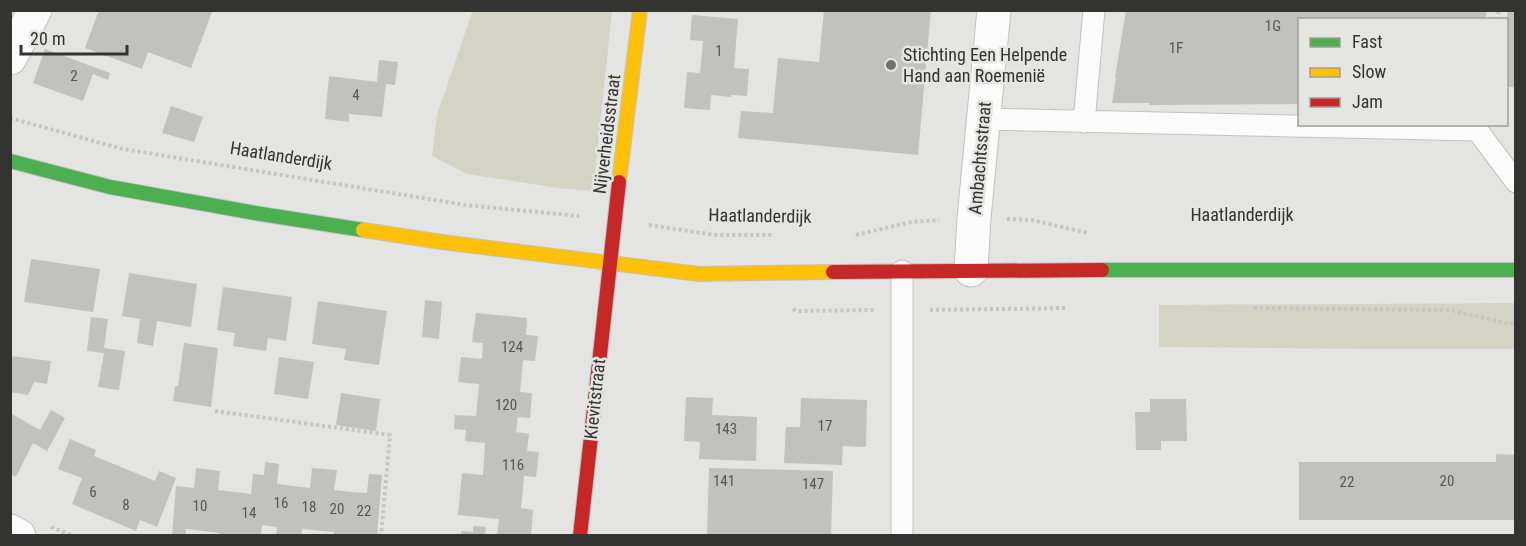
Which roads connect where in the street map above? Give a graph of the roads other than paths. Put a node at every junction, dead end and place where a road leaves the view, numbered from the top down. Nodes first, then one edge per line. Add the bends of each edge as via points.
1 (35, 10) edge
2 (640, 10) edge
3 (994, 10) edge
4 (1094, 10) edge
5 (10, 58) edge
6 (983, 119) junction
7 (1084, 122) junction
8 (10, 161) edge
9 (1515, 182) edge
10 (609, 262) junction
11 (971, 270) junction
12 (1515, 270) edge
13 (902, 271) junction
14 (10, 531) edge
15 (19, 536) edge
16 (580, 536) edge
17 (902, 536) edge

1 - 5 street
2 - 10 street, Nijverheidsstraat
3 - 6 street, Ambachtsstraat
4 - 7 lane
6 - 7 lane
6 - 11 street, Ambachtsstraat
7 - 9 lane via 1478,130
8 - 10 street via 110,187 255,213 442,242
10 - 13 street via 699,274
10 - 16 street, Kievitstraat
11 - 12 street
11 - 13 street
13 - 17 lane
14 - 15 street

